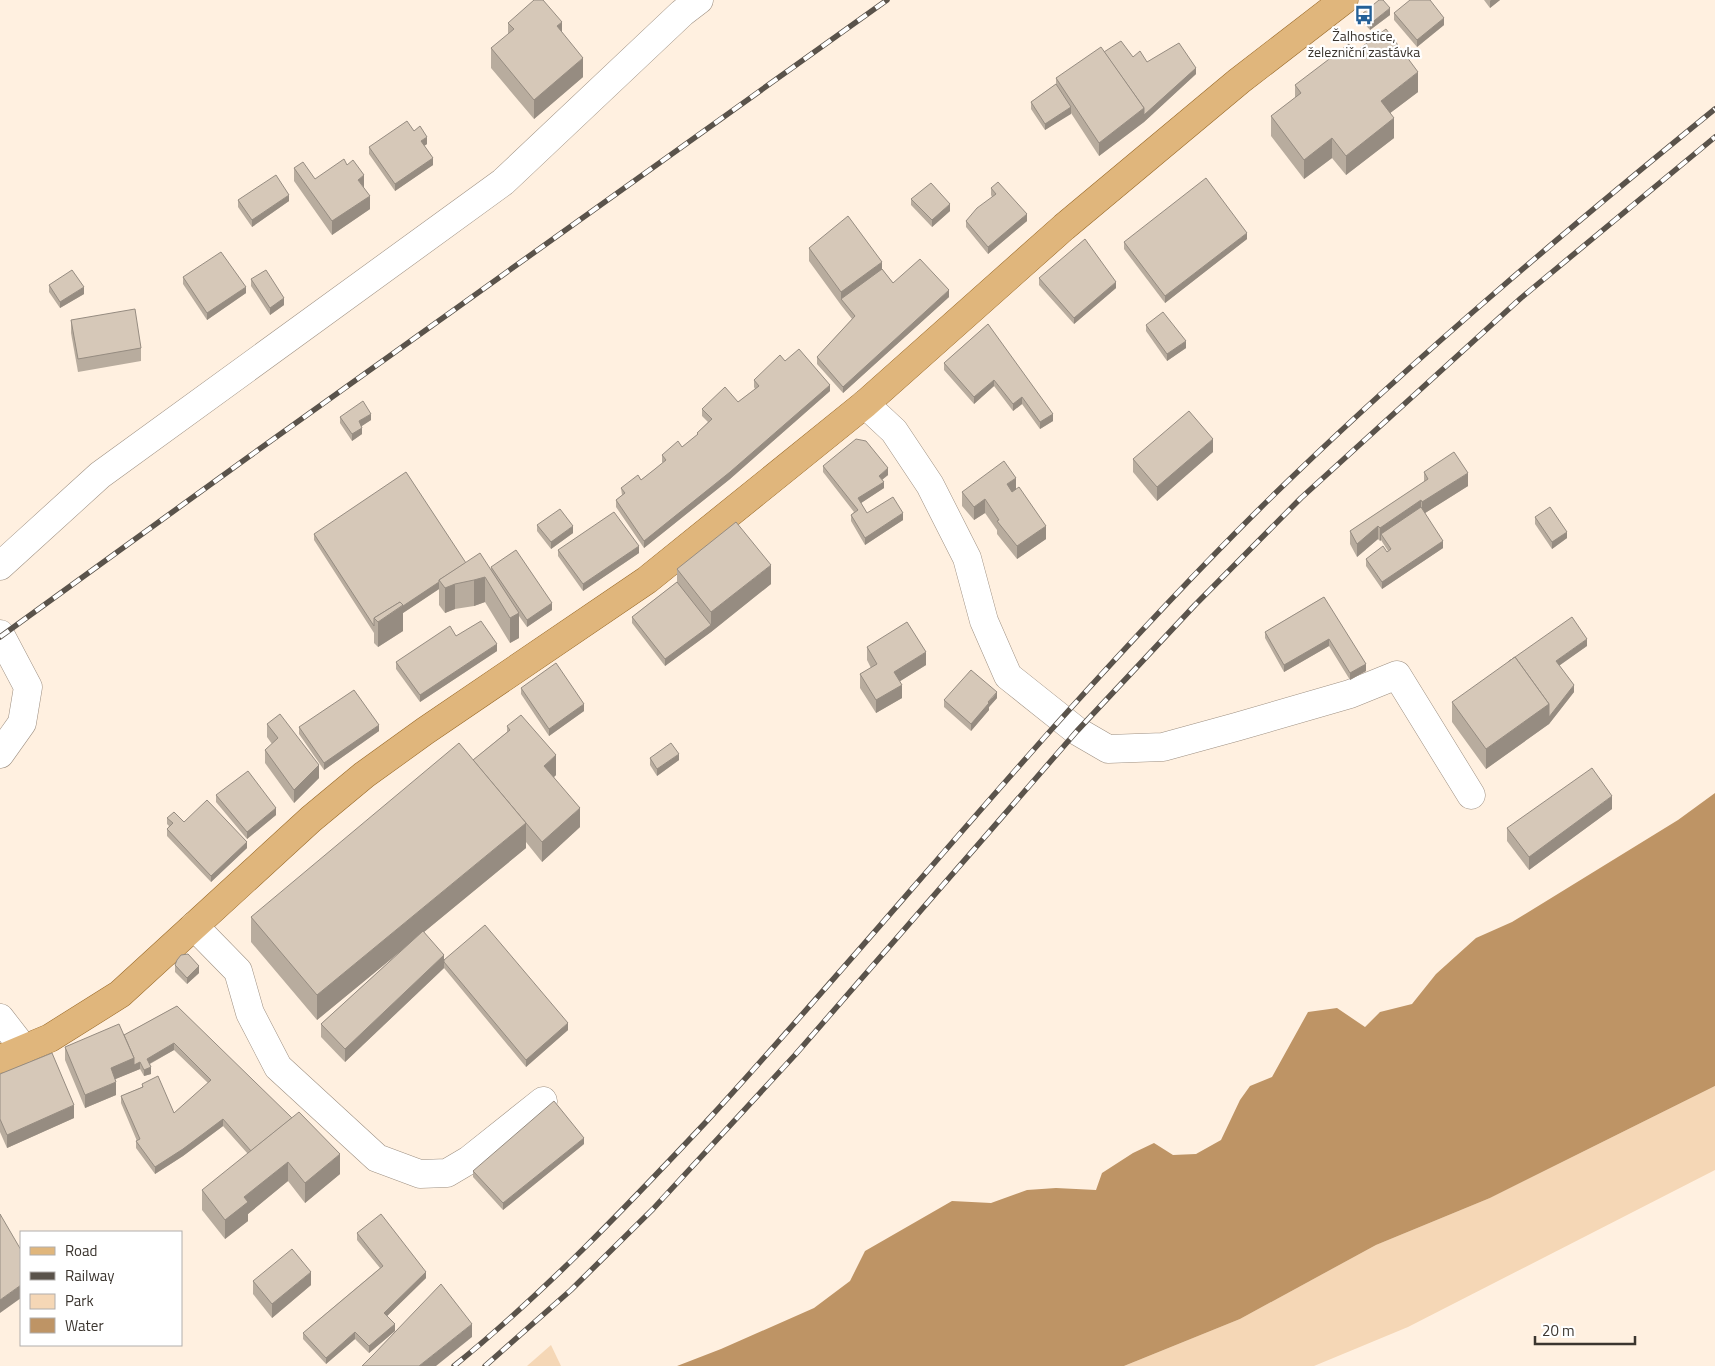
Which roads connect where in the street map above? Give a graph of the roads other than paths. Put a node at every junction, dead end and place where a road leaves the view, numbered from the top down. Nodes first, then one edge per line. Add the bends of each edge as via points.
1 (699, 0) edge
2 (1344, 0) edge
3 (865, 404) junction
4 (0, 566) edge
5 (0, 634) edge
6 (0, 754) edge
7 (1470, 795) dead end
8 (194, 926) junction
9 (0, 1018) edge
10 (12, 1054) edge
11 (543, 1101) dead end

1 - 4 street via 503,182 100,475
2 - 3 main road via 1239,81 1064,227
3 - 7 street via 894,431 930,485 967,558 984,621 1008,676 1077,731 1108,749 1163,747 1350,694 1397,675
3 - 8 main road via 647,580 364,775
5 - 6 street via 28,687 22,723
8 - 10 main road via 120,994 57,1034
8 - 11 street via 238,971 250,1013 278,1067 377,1158 420,1174 447,1172 469,1160
9 - 10 street

